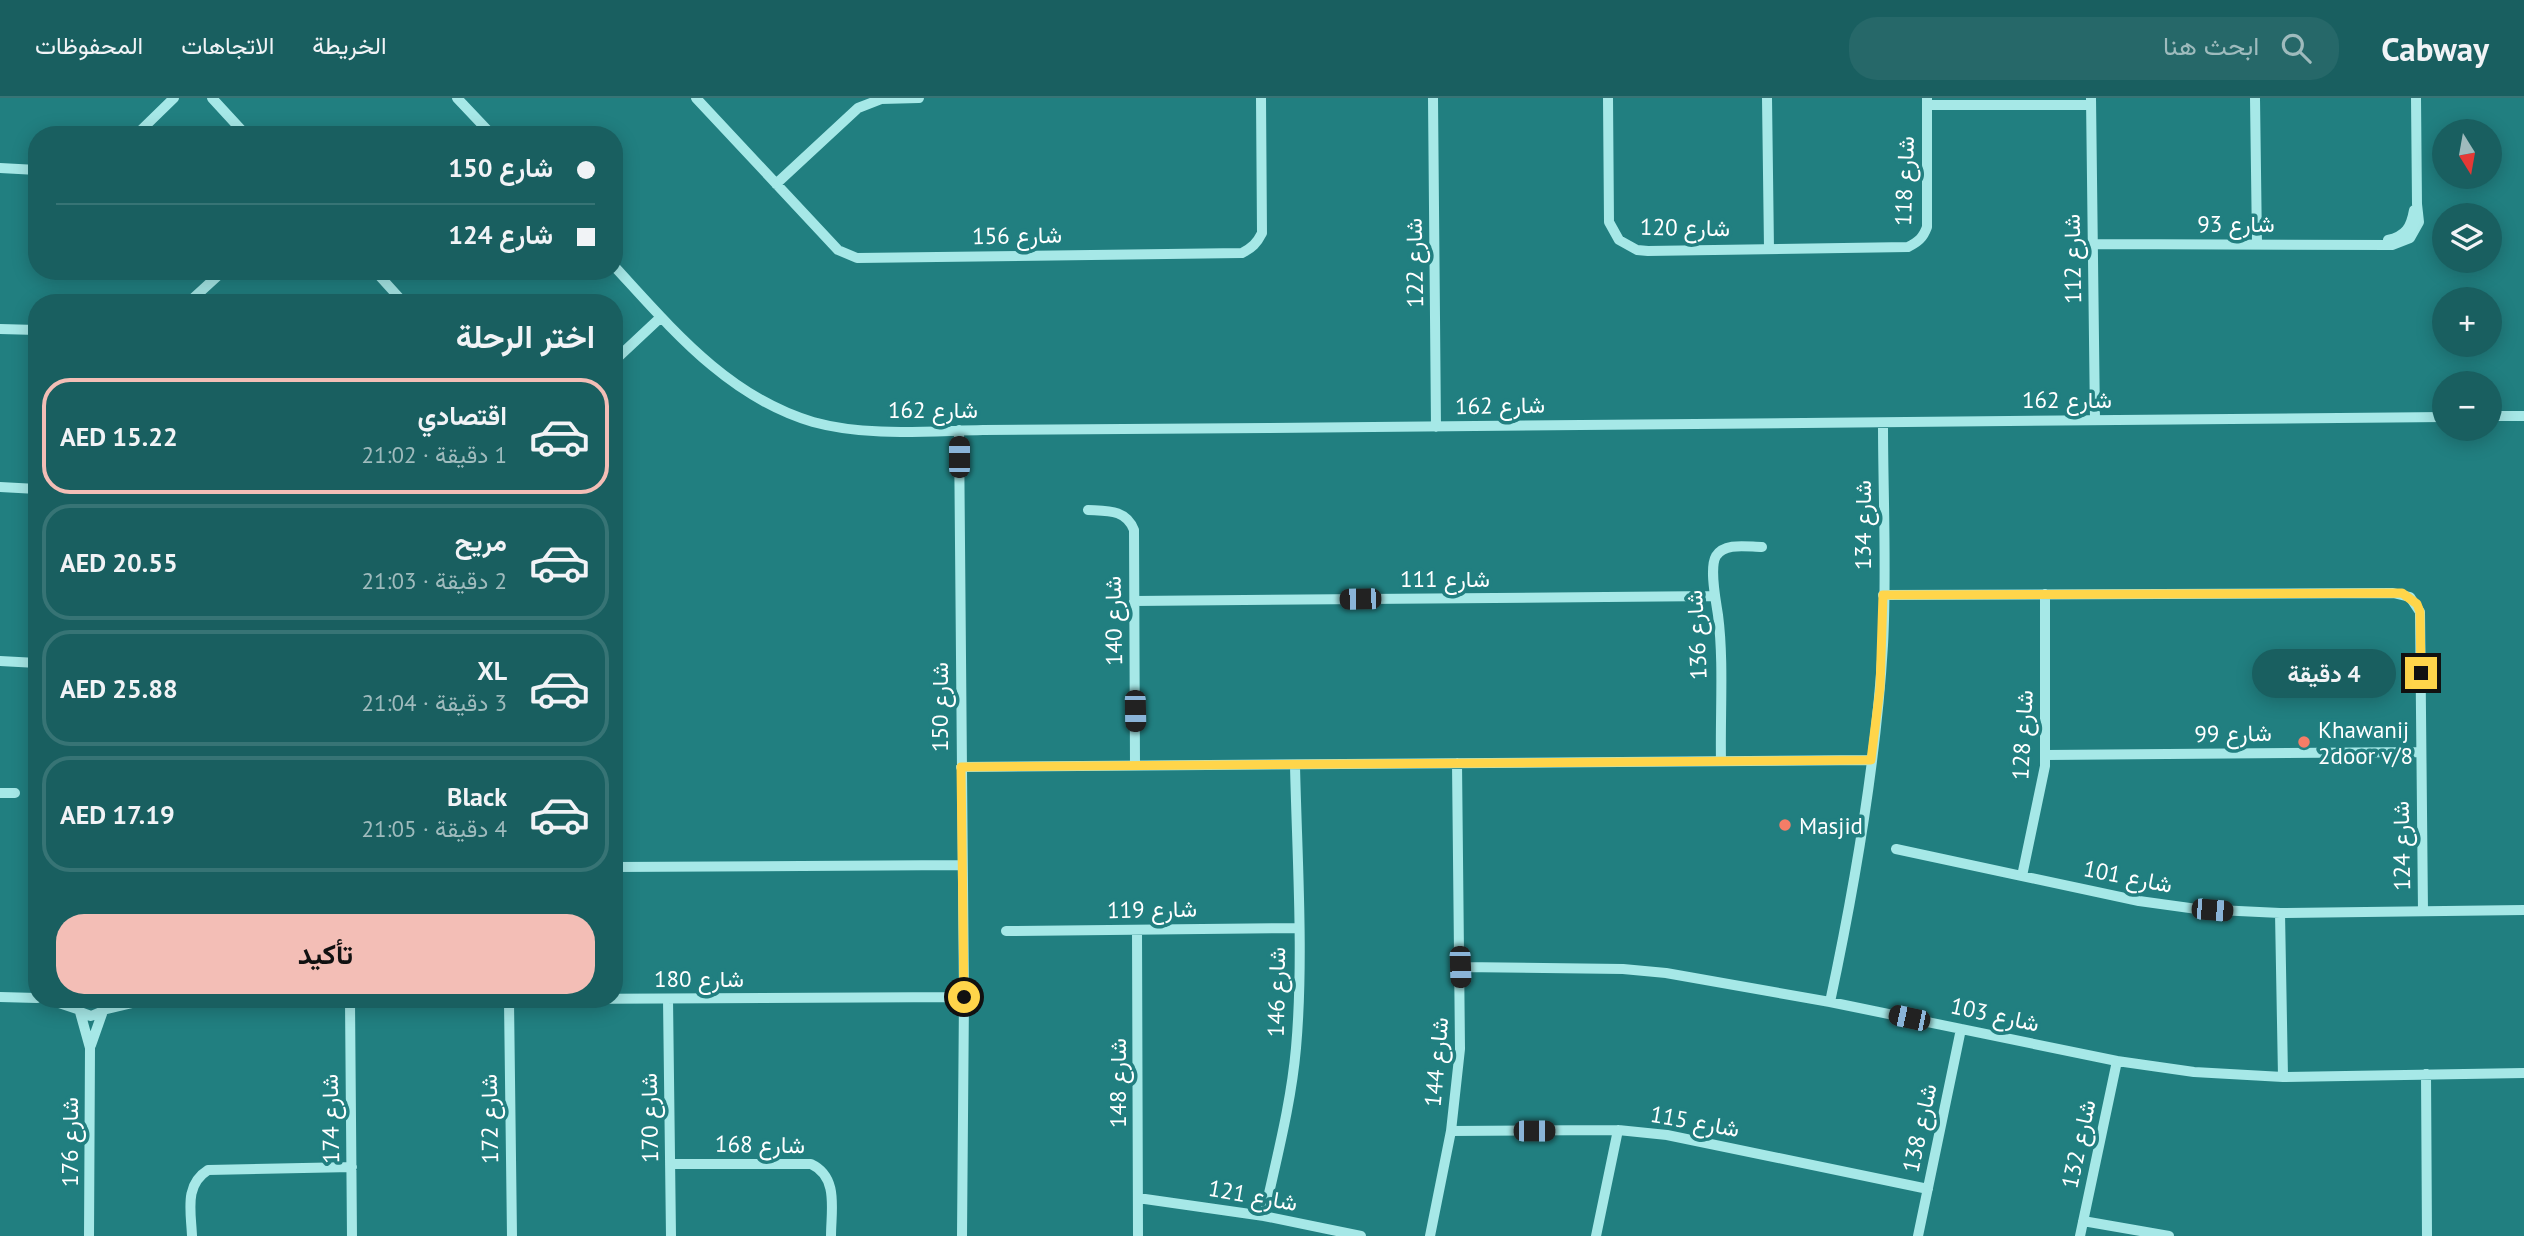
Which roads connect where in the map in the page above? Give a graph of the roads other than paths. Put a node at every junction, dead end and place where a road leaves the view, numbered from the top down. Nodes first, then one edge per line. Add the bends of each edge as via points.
1 (174, 98) edge
2 (212, 98) edge
3 (457, 98) edge
4 (696, 98) edge
5 (919, 98) edge
6 (1261, 98) edge
7 (1433, 98) edge
8 (1608, 98) edge
9 (1768, 98) edge
10 (2255, 98) edge
11 (2416, 98) edge
12 (2091, 101) edge
13 (1927, 102) edge
14 (145, 126) edge
15 (238, 126) edge
16 (483, 126) edge
17 (0, 168) edge
18 (28, 170) edge
19 (776, 184) junction
20 (2093, 244) junction
21 (2257, 244) junction
22 (1898, 247) joint
23 (1769, 249) junction
24 (623, 276) edge
25 (213, 280) edge
26 (383, 280) edge
27 (198, 294) edge
28 (396, 294) edge
29 (661, 317) junction
30 (0, 328) edge
31 (28, 330) edge
32 (623, 353) edge
33 (2502, 416) edge
34 (2524, 416) edge
35 (2432, 417) edge
36 (2095, 420) junction
37 (1882, 423) junction
38 (1436, 427) junction
39 (959, 430) junction
40 (0, 487) edge
41 (28, 489) edge
42 (1088, 510) dead end
43 (1762, 547) dead end
44 (2045, 594) junction
45 (1883, 595) junction
46 (1715, 596) junction
47 (1134, 601) junction
48 (0, 661) edge
49 (28, 663) edge
50 (2421, 752) junction
51 (2046, 755) junction
52 (1871, 760) junction
53 (1721, 761) junction
54 (1457, 763) junction
55 (1295, 765) junction
56 (1135, 766) junction
57 (961, 767) junction
58 (0, 793) edge
59 (15, 793) dead end
60 (1896, 849) dead end
61 (962, 865) junction
62 (623, 867) edge
63 (2022, 876) junction
64 (2524, 910) edge
65 (2423, 911) junction
66 (2280, 913) junction
67 (1298, 928) junction
68 (1137, 930) junction
69 (1006, 931) dead end
70 (1460, 967) junction
71 (0, 997) edge
72 (964, 997) junction
73 (28, 998) edge
74 (668, 999) junction
75 (623, 1000) edge
76 (1830, 1002) junction
77 (77, 1008) edge
78 (79, 1008) edge
79 (104, 1008) edge
80 (112, 1008) edge
81 (350, 1008) edge
82 (509, 1008) edge
83 (103, 1011) junction
84 (1961, 1029) junction
85 (90, 1048) junction
86 (2117, 1061) junction
87 (2524, 1073) edge
88 (2426, 1074) junction
89 (2283, 1077) junction
90 (1618, 1130) junction
91 (1451, 1131) junction
92 (670, 1164) junction
93 (352, 1167) junction
94 (1928, 1189) junction
95 (1138, 1198) junction
96 (1264, 1216) junction
97 (2083, 1221) junction
98 (89, 1236) edge
99 (192, 1236) edge
100 (352, 1236) edge
101 (512, 1236) edge
102 (671, 1236) edge
103 (831, 1236) edge
104 (962, 1236) edge
105 (1138, 1236) edge
106 (1361, 1236) edge
107 (1430, 1236) edge
108 (1596, 1236) edge
109 (1918, 1236) edge
110 (2080, 1236) edge
111 (2169, 1236) edge
112 (2427, 1236) edge

1 - 14 street
2 - 15 street
3 - 16 street
4 - 19 street, شارع 156
5 - 19 street via 881,99 858,108
6 - 19 street, شارع 156 via 1262,233 1258,242 1242,253 857,258 838,250
7 - 38 street, شارع 122
8 - 23 street, شارع 120 via 1609,222 1619,240 1637,250
9 - 23 street
10 - 21 street
11 - 21 street, شارع 93 via 2419,222 2410,238 2399,244
12 - 13 street
12 - 20 street, شارع 112
13 - 22 street, شارع 118 via 1927,227 1916,243
17 - 18 street
20 - 21 street, شارع 93
20 - 36 street, شارع 112
22 - 23 street, شارع 120
24 - 29 street, شارع 162
25 - 27 street
26 - 28 street
29 - 32 street
29 - 39 street, شارع 162 via 728,380 785,413 849,429
30 - 31 street
33 - 34 street
35 - 36 street, شارع 162
36 - 37 street, شارع 162
37 - 38 street, شارع 162
37 - 45 street, شارع 134
38 - 39 street, شارع 162
39 - 57 street, شارع 150
40 - 41 street
42 - 47 street, شارع 140 via 1119,512 1131,522
43 - 46 street, شارع 136 via 1728,547 1717,555
44 - 45 street, شارع 124
44 - 50 street, شارع 124 via 2402,593 2420,612
44 - 51 street, شارع 128
45 - 52 street, شارع 134 via 1880,688
46 - 47 street, شارع 111
46 - 53 street, شارع 136
47 - 56 street, شارع 140
48 - 49 street
50 - 51 street, شارع 99
50 - 65 street, شارع 124
51 - 63 street, شارع 128
52 - 53 street
52 - 76 street, شارع 134 via 1861,841
53 - 54 street
54 - 55 street
54 - 70 street, شارع 144
55 - 56 street
55 - 67 street, شارع 146
56 - 57 street
57 - 61 street, شارع 150
58 - 59 street
60 - 63 street, شارع 101
61 - 62 street
61 - 72 street, شارع 150
63 - 66 street, شارع 101 via 2168,905
64 - 65 street, شارع 101
65 - 66 street, شارع 101
66 - 89 street
67 - 68 street, شارع 119
67 - 96 street, شارع 146 via 1293,1077
68 - 69 street, شارع 119
68 - 95 street, شارع 148
70 - 76 street, شارع 103 via 1648,971
70 - 91 street, شارع 144 via 1460,1049
71 - 73 street
72 - 74 street, شارع 180
72 - 104 street, شارع 150
74 - 75 street, شارع 180
74 - 92 street, شارع 170
76 - 84 street, شارع 103
77 - 85 street, شارع 176
78 - 83 street, شارع 180 via 91,1016
79 - 83 street, شارع 176
80 - 83 street, شارع 180
81 - 93 street, شارع 174
82 - 101 street, شارع 172
83 - 85 street, شارع 176
84 - 86 street, شارع 103
84 - 94 street, شارع 138
85 - 98 street, شارع 176
86 - 89 street, شارع 103 via 2194,1072
86 - 97 street, شارع 132
87 - 88 street, شارع 103
88 - 89 street, شارع 103
88 - 112 street
90 - 91 street, شارع 115
90 - 94 street, شارع 115 via 1667,1135
90 - 108 street
91 - 107 street, شارع 144
92 - 102 street, شارع 170
92 - 103 street, شارع 168 via 811,1164 820,1168 830,1183
93 - 99 street via 208,1170 191,1188
93 - 100 street, شارع 174
94 - 109 street, شارع 138
95 - 96 street, شارع 121
95 - 105 street, شارع 148
96 - 106 street, شارع 121
97 - 110 street, شارع 132
97 - 111 street

